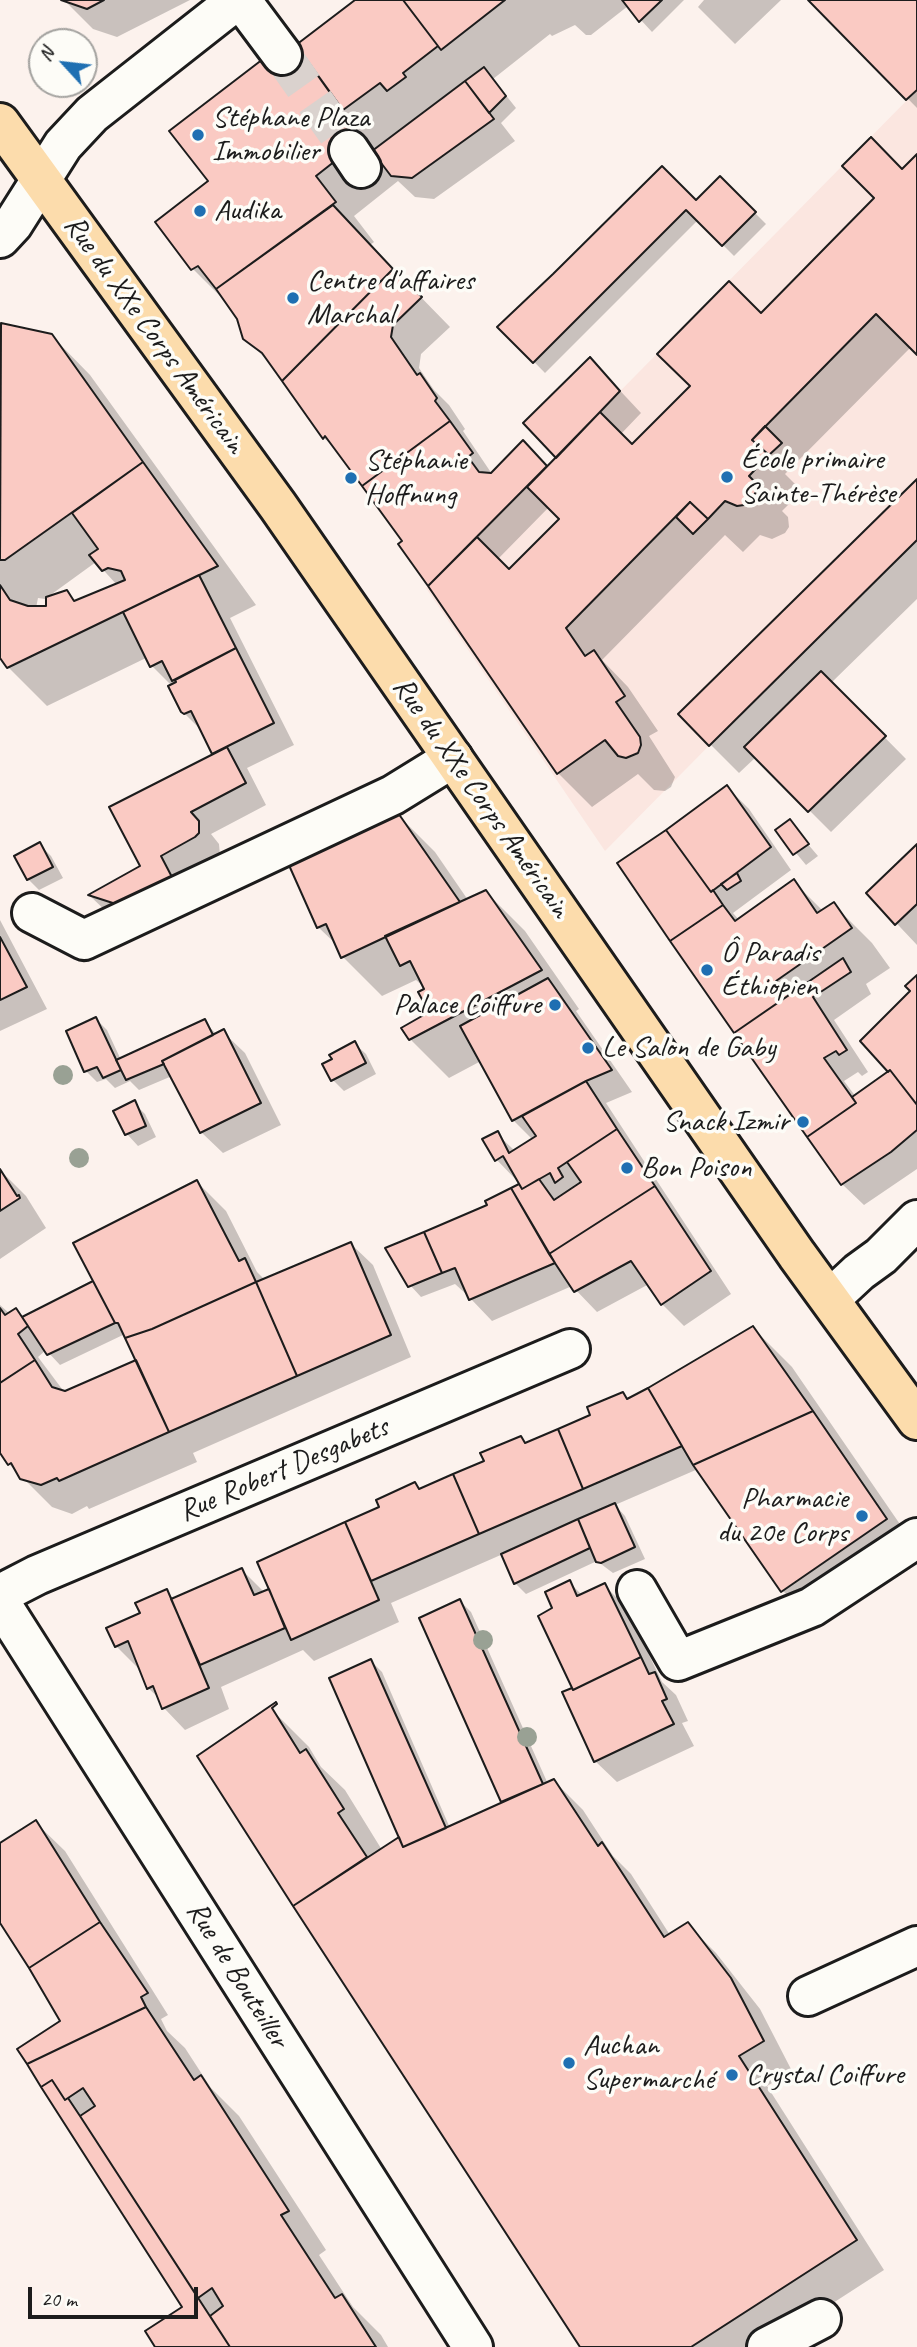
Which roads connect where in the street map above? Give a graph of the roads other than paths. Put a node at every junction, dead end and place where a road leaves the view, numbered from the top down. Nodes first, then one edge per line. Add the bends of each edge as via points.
1 (239, 0) edge
2 (282, 55) tunnel mouth
3 (0, 123) edge
4 (41, 180) junction
5 (0, 239) edge
6 (453, 758) junction
7 (32, 913) dead end
8 (917, 1220) edge
9 (830, 1299) junction
10 (570, 1349) dead end
11 (917, 1420) edge
12 (917, 1538) edge
13 (637, 1590) dead end
14 (0, 1594) edge
15 (0, 1602) edge
16 (917, 1946) edge
17 (808, 1996) dead end
18 (821, 2319) dead end
19 (473, 2347) edge
20 (767, 2347) edge

1 - 2 street
1 - 4 street via 92,114 63,145
3 - 4 main road, Rue du XXe Corps Américain
4 - 5 street
4 - 6 main road, Rue du XXe Corps Américain via 278,506
6 - 7 street via 393,795 84,940
6 - 9 main road, Rue du XXe Corps Américain
8 - 9 street
9 - 11 main road, Rue du XXe Corps Américain
10 - 14 street, Rue Robert Desgabets
12 - 13 street via 812,1607 678,1661
15 - 19 street, Rue de Bouteiller
16 - 17 street
18 - 20 street

